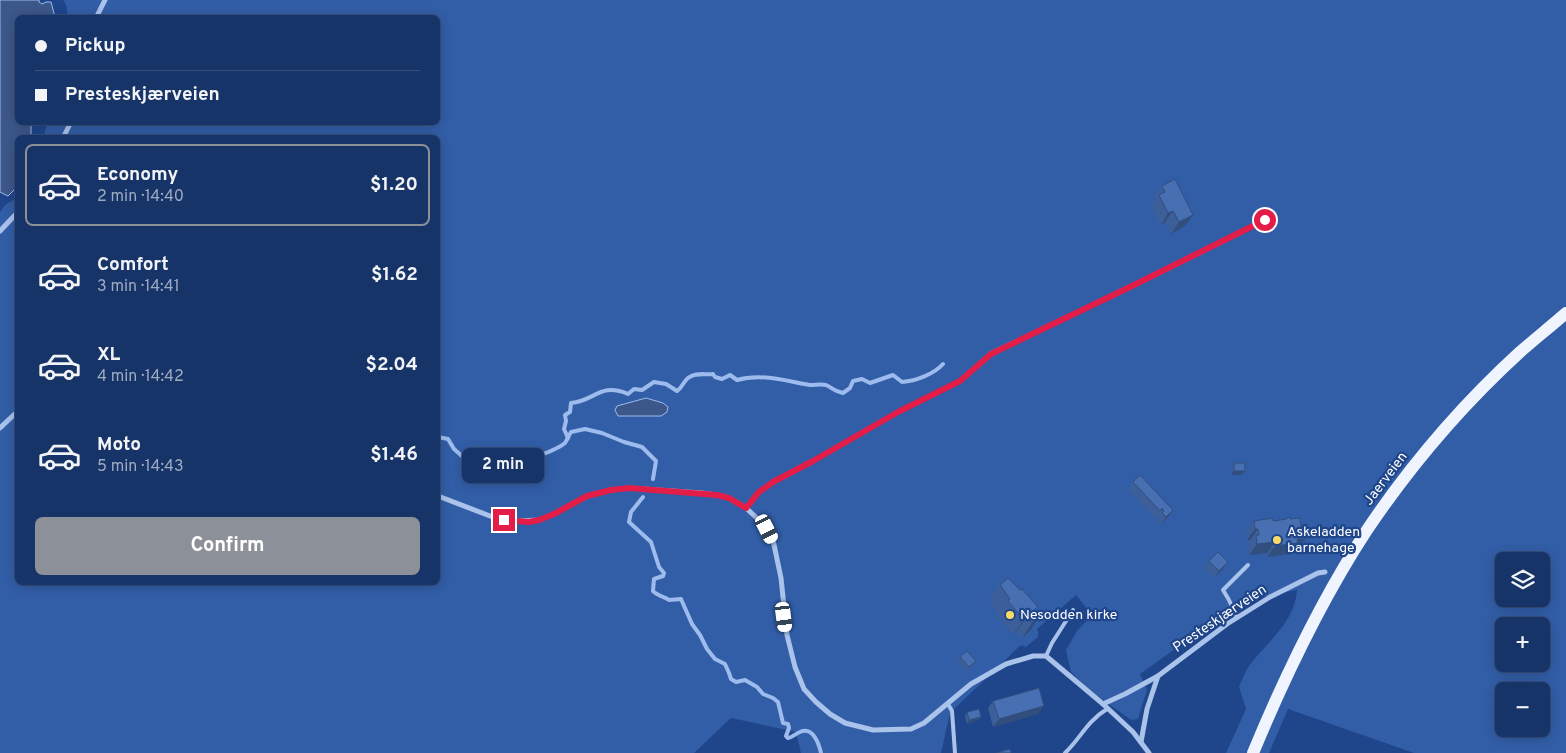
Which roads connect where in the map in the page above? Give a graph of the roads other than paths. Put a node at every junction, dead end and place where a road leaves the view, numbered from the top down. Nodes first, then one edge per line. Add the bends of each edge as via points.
1 (105, 0) edge
2 (98, 15) edge
3 (15, 215) edge
4 (1265, 220) dead end
5 (0, 231) edge
6 (1566, 313) edge
7 (15, 414) edge
8 (0, 428) edge
9 (440, 497) edge
10 (746, 508) junction
11 (1248, 565) dead end
12 (1324, 572) dead end
13 (1073, 610) dead end
14 (1237, 618) junction
15 (1046, 656) junction
16 (1158, 676) junction
17 (948, 704) junction
18 (1105, 706) junction
19 (1141, 742) junction
20 (955, 753) edge
21 (1065, 753) edge
22 (1148, 753) edge
23 (1253, 753) edge

1 - 2 street
3 - 5 street
4 - 10 lane via 991,354 960,381 773,482 759,492
6 - 23 main road, Jaerveien via 1520,352 1466,406 1366,531 1299,649
7 - 8 street
9 - 10 street via 490,516 518,521 539,520 596,493 629,488 717,495
10 - 17 street via 767,529 773,540 795,667 804,689 816,702 845,722 884,731 911,729
11 - 14 lane via 1223,590
12 - 14 street, Presteskjærveien via 1270,597
13 - 15 lane
14 - 16 street, Presteskjærveien
15 - 17 street via 1033,656 1006,664 972,684
15 - 18 street
16 - 18 street, Presteskjærveien
16 - 19 street
17 - 20 lane via 952,711
18 - 19 street
18 - 21 lane
19 - 22 street

